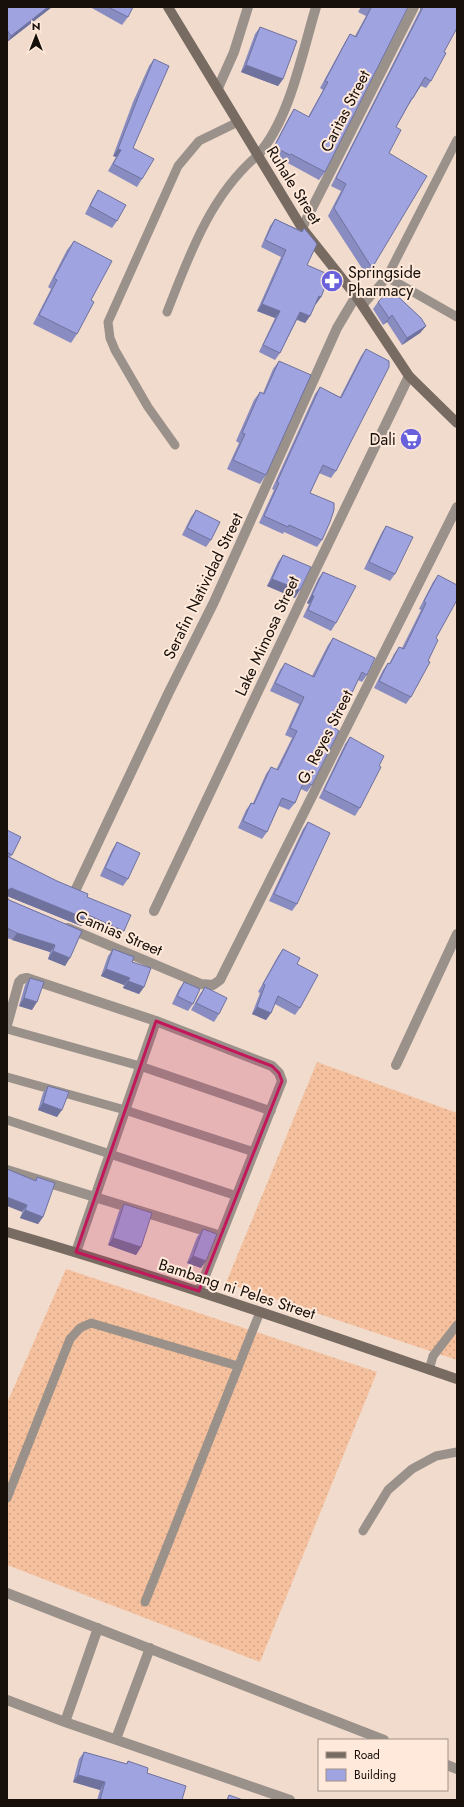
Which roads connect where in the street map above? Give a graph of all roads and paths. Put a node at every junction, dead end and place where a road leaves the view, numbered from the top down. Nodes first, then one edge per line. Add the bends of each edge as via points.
1 (168, 7) edge
2 (248, 7) edge
3 (316, 7) edge
4 (414, 7) edge
5 (218, 88) junction
6 (238, 122) junction
7 (457, 140) edge
8 (257, 156) junction
9 (302, 228) junction
10 (387, 277) junction
11 (356, 296) junction
12 (362, 305) junction
13 (167, 312) dead end
14 (457, 317) edge
15 (409, 376) junction
16 (457, 423) edge
17 (175, 445) dead end
18 (457, 507) edge
19 (76, 889) edge
20 (154, 910) dead end
21 (57, 923) edge
22 (457, 934) edge
23 (220, 980) joint
24 (156, 1021) junction
25 (7, 1025) edge
26 (7, 1029) edge
27 (396, 1065) dead end
28 (140, 1066) junction
29 (7, 1077) edge
30 (125, 1110) junction
31 (270, 1111) junction
32 (7, 1120) edge
33 (254, 1152) junction
34 (110, 1153) junction
35 (7, 1170) edge
36 (237, 1196) junction
37 (95, 1197) junction
38 (7, 1232) edge
39 (221, 1236) junction
40 (76, 1252) junction
41 (199, 1291) junction
42 (260, 1312) junction
43 (457, 1325) edge
44 (238, 1366) junction
45 (430, 1370) junction
46 (457, 1379) edge
47 (457, 1452) edge
48 (7, 1498) edge
49 (363, 1531) dead end
50 (7, 1593) edge
51 (145, 1602) dead end
52 (98, 1628) junction
53 (150, 1648) junction
54 (7, 1700) edge
55 (65, 1722) junction
56 (116, 1739) junction
57 (381, 1739) edge
58 (290, 1800) edge

1 - 5 street, Ruhale Street
2 - 5 street via 234,52
3 - 8 street via 280,121 268,144
4 - 9 street, Caritas Street
5 - 6 street, Ruhale Street
6 - 8 street, Ruhale Street
6 - 17 lane via 199,141 178,166 108,322 115,350 148,407
7 - 10 lane
8 - 9 street, Ruhale Street
8 - 13 lane via 229,184 214,206 187,261
9 - 11 street, Ruhale Street
10 - 12 lane
10 - 14 lane
11 - 12 street, Ruhale Street
11 - 19 street, Serafin Natividad Street via 337,328 214,602
12 - 15 street, Ruhale Street
15 - 16 street, Ruhale Street
15 - 20 street, Lake Mimosa Street
18 - 23 street, G. Reyes Street
21 - 23 street, Camias Street via 201,984 213,985
22 - 27 street
24 - 25 street via 27,978 19,982
24 - 28 street
24 - 31 street via 272,1066 282,1081
26 - 28 lane
28 - 30 street
28 - 31 lane
29 - 30 lane
30 - 33 lane
30 - 34 street
31 - 33 street
32 - 34 lane
33 - 36 street
34 - 36 lane
34 - 37 street
35 - 37 street
36 - 39 street
37 - 39 street
37 - 40 street
38 - 40 street, Bambang ni Peles Street
39 - 41 street
40 - 41 street, Bambang ni Peles Street
41 - 42 street, Bambang ni Peles Street
42 - 44 lane
42 - 45 street, Bambang ni Peles Street
43 - 45 lane via 433,1356
44 - 48 lane via 91,1323 80,1328 70,1339
44 - 51 lane
45 - 46 street, Bambang ni Peles Street
47 - 49 lane via 436,1456 412,1469 388,1490
50 - 52 street
52 - 53 street
52 - 55 street
53 - 56 street
53 - 57 street
54 - 55 street
55 - 56 street
56 - 58 street

